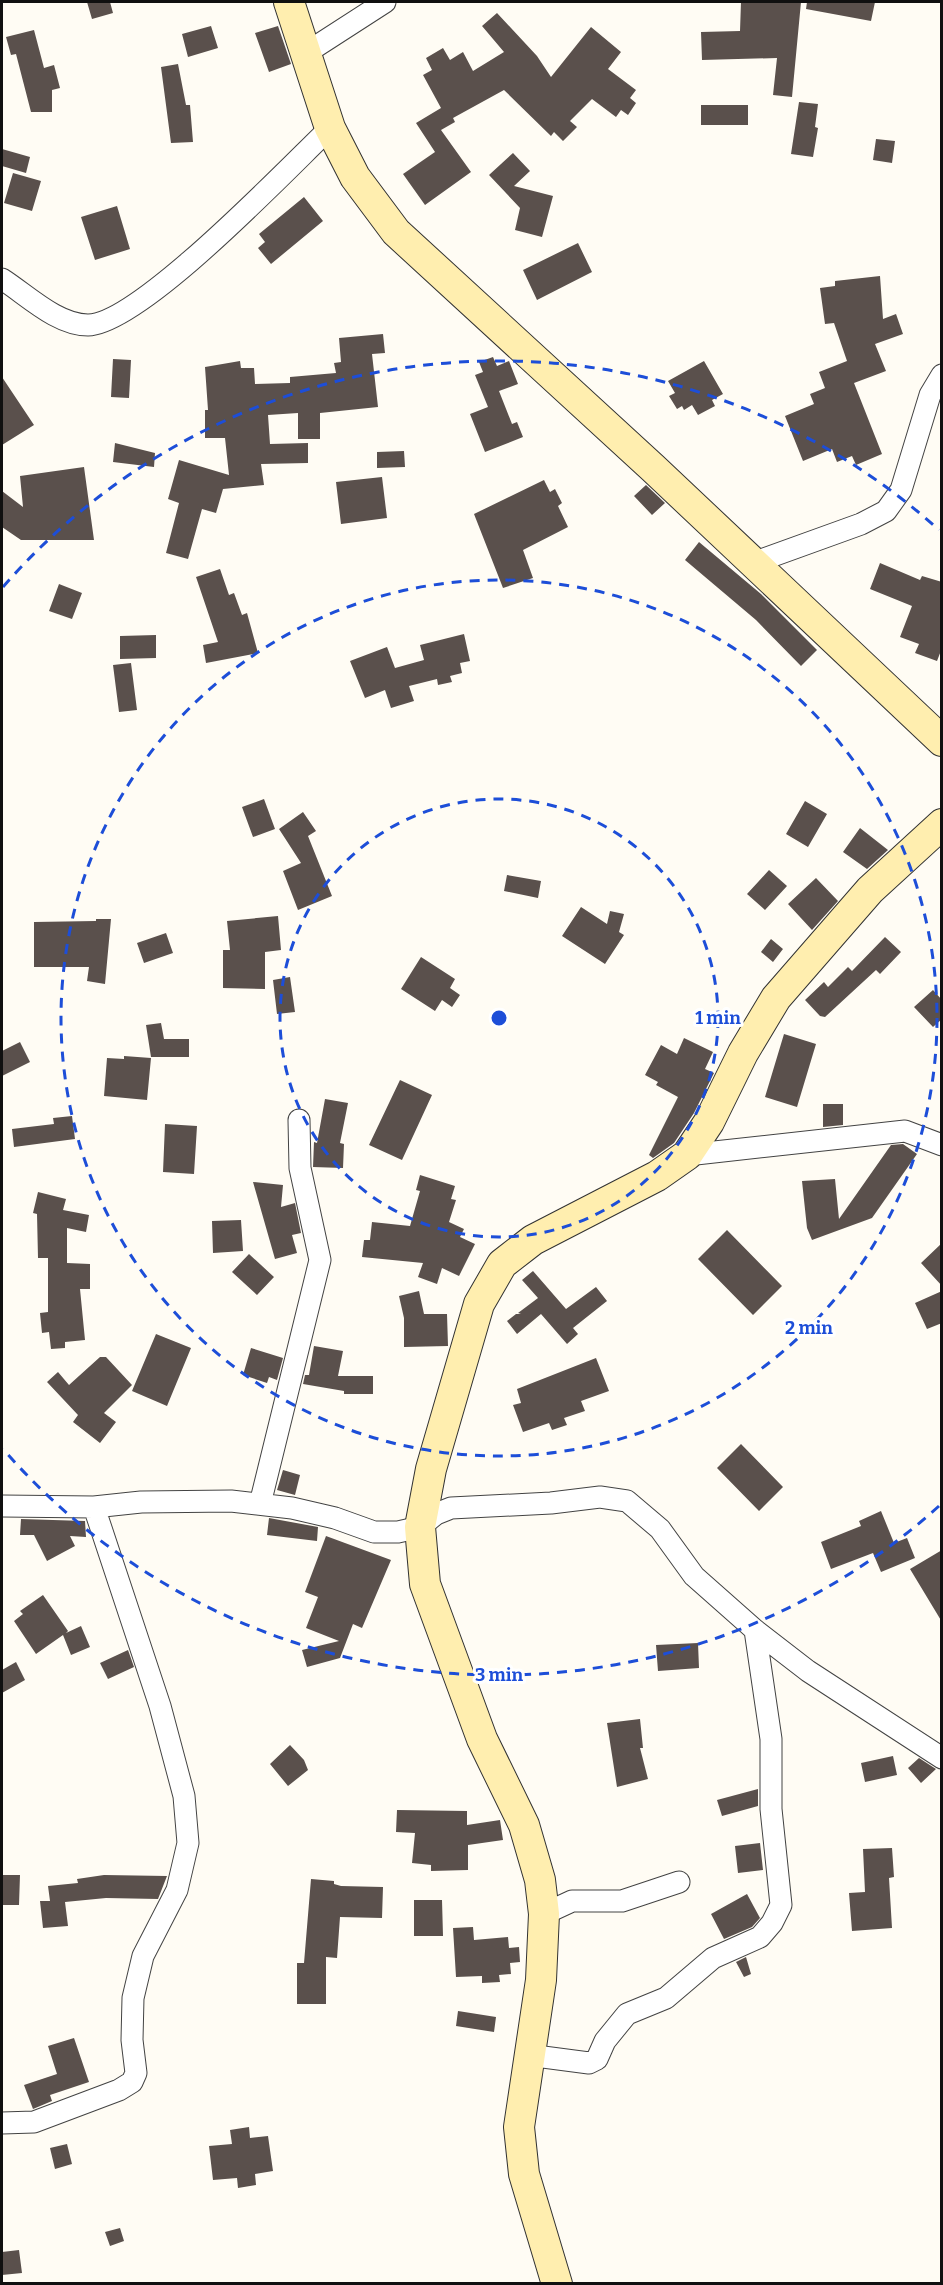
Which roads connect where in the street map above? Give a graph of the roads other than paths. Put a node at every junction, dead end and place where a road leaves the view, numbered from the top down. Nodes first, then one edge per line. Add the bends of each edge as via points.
1 (289, 2) edge
2 (385, 2) edge
3 (306, 53) junction
4 (330, 128) junction
5 (2, 279) edge
6 (942, 375) edge
7 (753, 563) junction
8 (942, 741) edge
9 (942, 824) edge
10 (299, 1120) dead end
11 (942, 1145) edge
12 (687, 1155) junction
13 (260, 1503) junction
14 (2, 1506) edge
15 (94, 1507) junction
16 (420, 1527) junction
17 (756, 1630) junction
18 (939, 1751) edge
19 (679, 1882) dead end
20 (544, 1914) junction
21 (528, 2055) junction
22 (2, 2123) edge
23 (557, 2283) edge

1 - 3 street
2 - 3 street
3 - 4 street
4 - 5 street via 186,265 116,316 90,325 66,322
4 - 7 street via 355,177 396,232
6 - 7 street via 930,395 901,490 886,510 861,524
7 - 8 street
9 - 12 street via 870,890 776,998 743,1053 710,1122
10 - 13 street via 300,1168 320,1260
11 - 12 street via 905,1131
12 - 16 street via 657,1176 534,1240 502,1264 479,1304 431,1469
13 - 15 street via 141,1502
13 - 16 street via 335,1518 374,1532
14 - 15 street
15 - 22 street via 160,1706 184,1796 188,1843 177,1890 143,1956 133,1998 136,2073 132,2082 34,2122
16 - 17 street via 451,1508 600,1497 627,1501 660,1529 694,1576
16 - 20 street via 425,1584 482,1739 524,1825 540,1880
17 - 18 street via 808,1671
17 - 21 street via 771,1739 771,1809 781,1905 772,1923 760,1937 713,1958 666,1998 627,2014 605,2041 597,2059 589,2063
19 - 20 street via 622,1901 572,1902
20 - 21 street via 541,1980
21 - 23 street via 519,2127 524,2174

